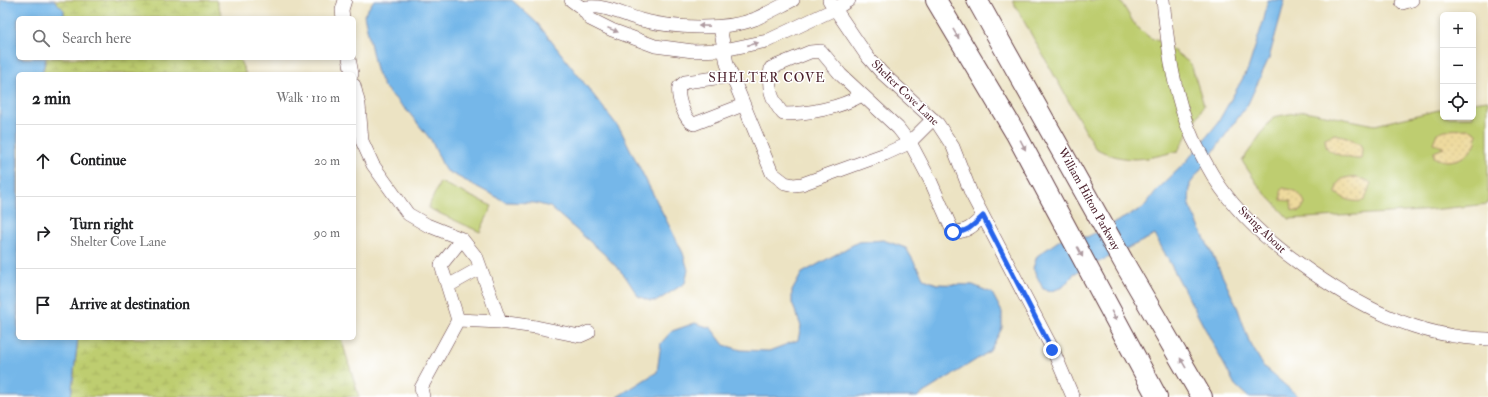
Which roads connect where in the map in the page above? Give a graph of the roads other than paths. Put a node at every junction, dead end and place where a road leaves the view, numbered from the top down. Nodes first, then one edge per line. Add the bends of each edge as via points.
1 (345, 0) edge
2 (571, 0) edge
3 (794, 0) edge
4 (849, 0) edge
5 (936, 0) edge
6 (962, 0) edge
7 (977, 0) edge
8 (1163, 0) edge
9 (832, 4) edge
10 (582, 8) junction
11 (343, 16) edge
12 (720, 26) junction
13 (724, 50) junction
14 (350, 60) edge
15 (352, 72) edge
16 (731, 76) junction
17 (356, 93) edge
18 (862, 95) junction
19 (1032, 97) junction
20 (743, 105) junction
21 (933, 119) junction
22 (909, 143) junction
23 (983, 216) junction
24 (462, 239) junction
25 (480, 268) junction
26 (448, 286) junction
27 (458, 320) junction
28 (500, 322) junction
29 (589, 332) dead end
30 (1488, 339) edge
31 (1070, 396) edge
32 (423, 397) edge
33 (1157, 397) edge
34 (1202, 397) edge

1 - 11 street
2 - 10 street
3 - 12 street via 754,19
4 - 9 street
5 -> 33 highway via 1016,134
6 - 19 highway
7 - 19 highway, William Hilton Parkway
8 - 30 street, Swing About via 1173,74 1186,121 1215,179 1259,230 1324,282 1356,302 1404,323 1442,335
13 -> 9 street via 767,41
9 - 21 street, Shelter Cove Lane via 867,56
12 -> 10 street via 679,26 642,20 592,6
10 -> 13 street via 590,19 655,46 693,51
12 - 13 street
13 - 16 street
14 - 15 street
16 - 20 street
16 - 20 street via 685,82 680,87 679,98 688,118 694,124
17 - 24 street via 362,141 378,172 408,214
18 - 18 street via 821,51 810,52 771,68 768,80 773,101 783,114 840,105
18 - 22 street via 898,128
34 -> 19 highway, William Hilton Parkway
20 - 22 street via 772,173 785,183 794,185 885,154
21 - 22 street
21 - 23 street, Shelter Cove Lane via 953,147
22 - 23 street via 931,182 953,232 962,233
23 - 31 street, Shelter Cove Lane via 1052,350
24 - 25 street
24 - 26 street via 442,265
25 - 26 street
25 - 28 street
26 - 27 street
27 - 28 street
27 - 32 street via 420,388
28 - 29 street via 580,336

